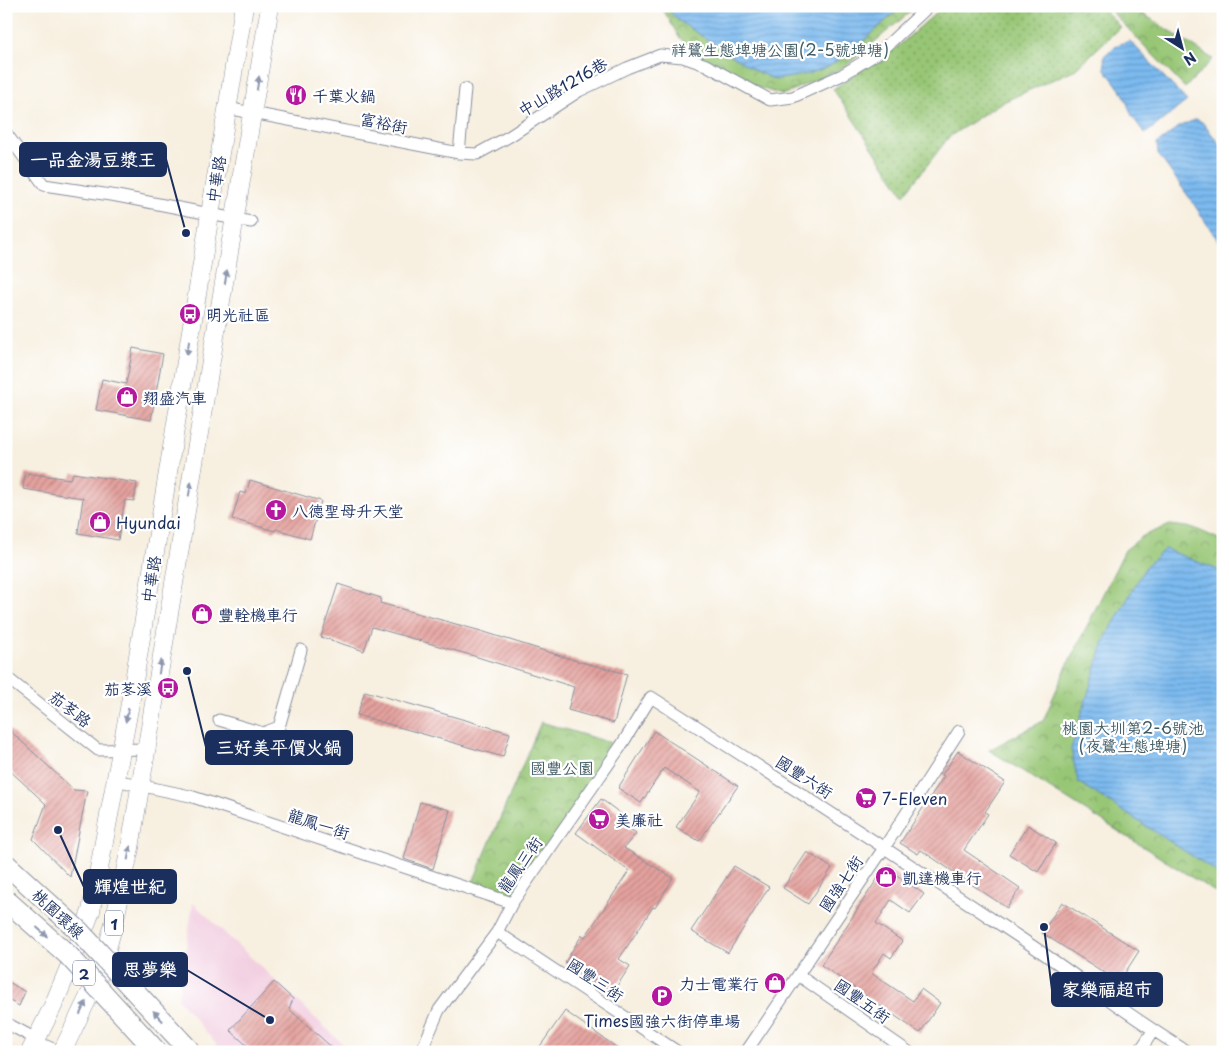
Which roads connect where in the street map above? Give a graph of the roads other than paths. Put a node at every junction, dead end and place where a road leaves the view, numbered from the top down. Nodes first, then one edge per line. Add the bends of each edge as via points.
1 (244, 6) edge
2 (270, 6) edge
3 (929, 6) edge
4 (465, 89) dead end
5 (227, 108) junction
6 (254, 113) junction
7 (6, 133) edge
8 (502, 140) joint
9 (459, 153) junction
10 (210, 214) junction
11 (244, 220) junction
12 (301, 650) dead end
13 (6, 677) edge
14 (651, 697) joint
15 (219, 720) dead end
16 (959, 731) dead end
17 (121, 749) junction
18 (146, 750) junction
19 (115, 780) junction
20 (140, 786) junction
21 (884, 848) junction
22 (6, 864) edge
23 (6, 900) edge
24 (512, 903) junction
25 (497, 932) junction
26 (798, 975) junction
27 (6, 1023) edge
28 (1153, 1031) junction
29 (33, 1045) edge
30 (55, 1052) edge
31 (62, 1052) edge
32 (157, 1052) edge
33 (191, 1052) edge
34 (422, 1052) edge
35 (678, 1052) edge
36 (746, 1052) edge
37 (909, 1052) edge
38 (1139, 1052) edge
39 (1188, 1052) edge

1 - 5 main road, 中華路 / 1
6 -> 2 main road, 中華路 / 1
3 - 8 street, 中山路1216巷 via 881,51 842,76 793,97 770,100 706,65 683,57 660,56 627,68 580,92
4 - 9 street
5 - 6 street, 富裕街
5 - 10 main road, 中華路 / 1
6 - 9 street, 富裕街
6 - 11 main road, 中華路 / 1
7 - 10 street via 44,185
8 - 9 street, 富裕街 via 477,154
10 - 11 street
10 -> 17 main road, 中華路 / 1
18 -> 11 main road, 中華路 / 1
12 - 15 street via 279,728 263,733
13 - 17 street, 茄苳路 via 98,750
14 - 21 street, 國豐六街
14 - 24 street, 龍鳳三街 via 621,746
16 - 21 street, 國強七街
17 - 18 street, 茄苳路
17 - 19 main road, 中華路 / 1
18 - 20 main road, 中華路 / 1
19 - 20 street, 龍鳳一街
19 - 29 main road, 中華路 / 1 via 91,911 60,989
20 - 24 street, 龍鳳一街 via 190,796
31 -> 20 main road, 中華路 / 1 via 101,971 114,923
21 - 26 street, 國強七街
21 - 28 street, 國豐六街 via 1018,936
33 -> 22 highway, 桃園環線 / 2, bridge via 79,931
23 -> 32 highway, 桃園環線 / 2, bridge via 68,955
24 - 25 street, 龍鳳三街
25 - 34 street, 龍鳳三街 via 439,1010
25 - 35 street, 國豐三街
26 - 36 street, 國強七街
26 - 37 street, 國豐五街
27 - 29 street
28 - 38 street
28 - 39 street, 國豐六街
29 - 30 street

